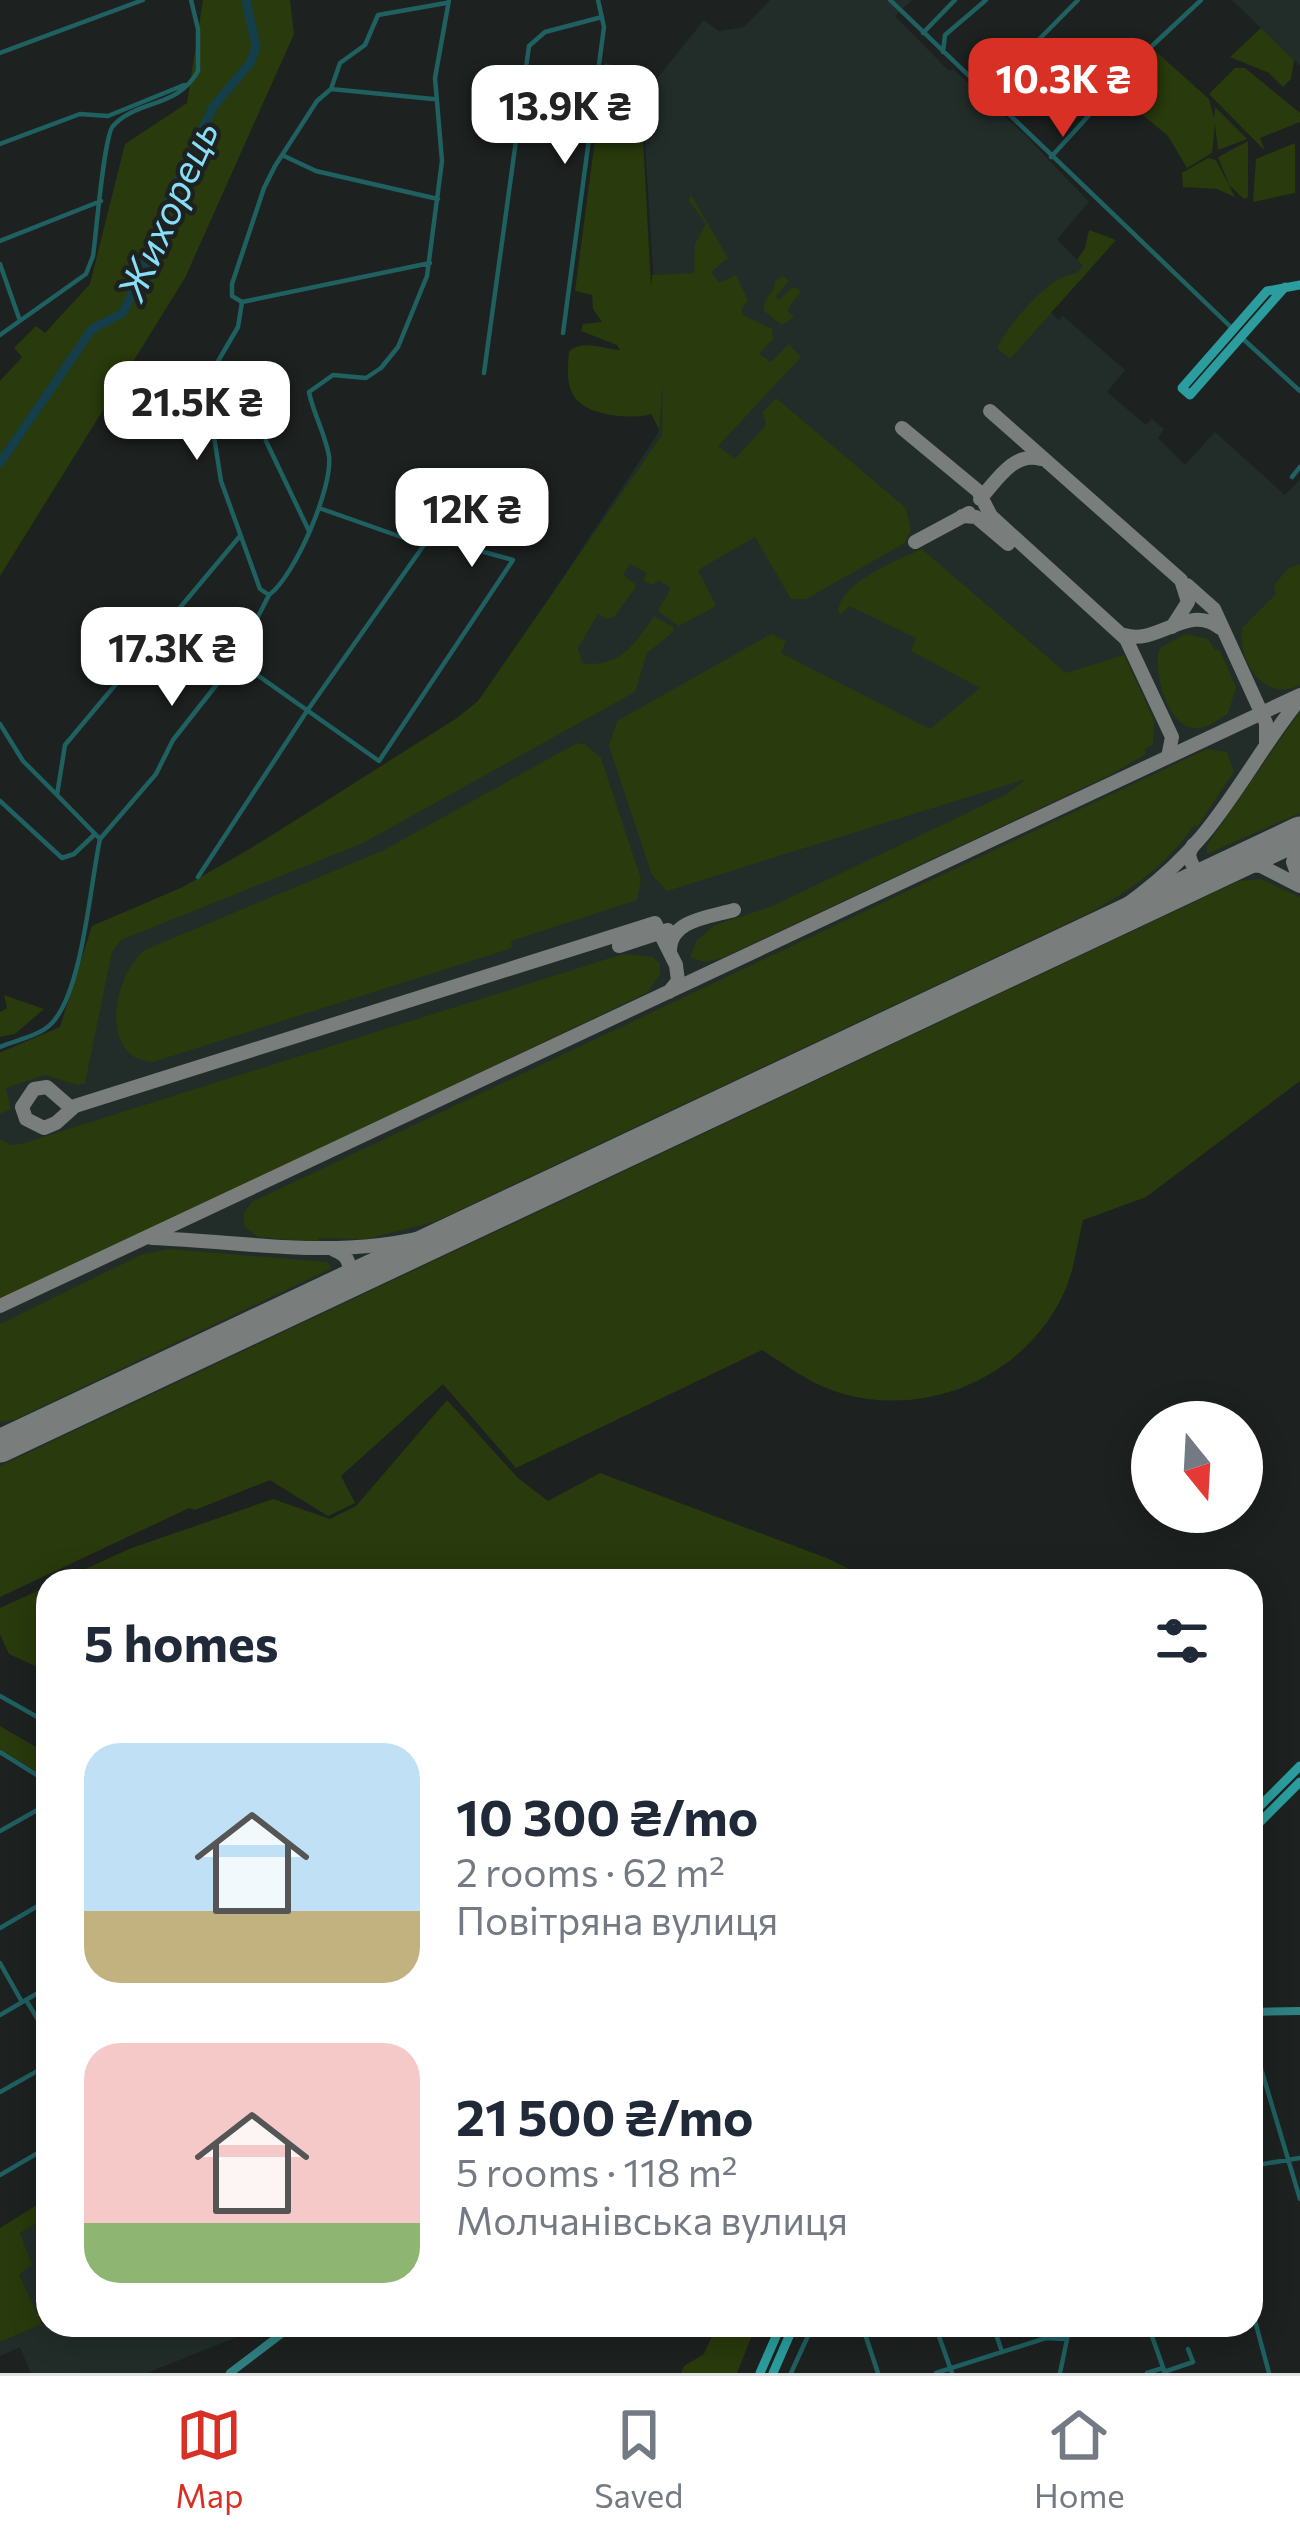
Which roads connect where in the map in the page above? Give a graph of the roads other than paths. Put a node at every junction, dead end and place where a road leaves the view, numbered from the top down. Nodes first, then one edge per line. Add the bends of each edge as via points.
1 (143, 0) edge
2 (191, 0) edge
3 (598, 0) edge
4 (890, 0) edge
5 (955, 0) edge
6 (986, 0) edge
7 (1078, 0) edge
8 (1201, 0) edge
9 (447, 1) edge
10 (602, 17) junction
11 (923, 33) junction
12 (943, 52) junction
13 (0, 53) edge
14 (194, 79) junction
15 (331, 88) junction
16 (986, 94) junction
17 (434, 99) junction
18 (0, 144) edge
19 (282, 155) junction
20 (1052, 157) junction
21 (438, 200) junction
22 (101, 201) junction
23 (0, 241) edge
24 (430, 263) junction
25 (0, 264) edge
26 (1300, 285) edge
27 (242, 302) junction
28 (19, 319) junction
29 (563, 333) dead end
30 (1236, 333) junction
31 (0, 335) edge
32 (484, 373) dead end
33 (181, 378) dead end
34 (1300, 391) edge
35 (207, 392) junction
36 (264, 429) dead end
37 (1300, 467) edge
38 (1292, 477) dead end
39 (319, 508) junction
40 (309, 531) junction
41 (239, 536) junction
42 (424, 545) junction
43 (269, 595) junction
44 (236, 660) junction
45 (307, 711) junction
46 (0, 724) edge
47 (57, 795) junction
48 (0, 800) edge
49 (97, 837) junction
50 (198, 877) dead end
51 (0, 1046) edge
52 (0, 1696) edge
53 (36, 1716) edge
54 (0, 1752) edge
55 (1300, 1766) edge
56 (36, 1774) edge
57 (1300, 1782) edge
58 (1263, 1803) edge
59 (36, 1811) edge
60 (1263, 1819) edge
61 (0, 1831) edge
62 (36, 1907) edge
63 (0, 1928) edge
64 (0, 1963) edge
65 (36, 1994) edge
66 (24, 2001) junction
67 (1300, 2011) edge
68 (1263, 2012) edge
69 (0, 2015) edge
70 (36, 2018) edge
71 (36, 2072) edge
72 (1263, 2076) edge
73 (0, 2092) edge
74 (36, 2154) edge
75 (1300, 2158) edge
76 (1288, 2161) junction
77 (1263, 2165) edge
78 (0, 2175) edge
79 (1300, 2199) edge
80 (277, 2337) edge
81 (776, 2337) edge
82 (789, 2337) edge
83 (808, 2337) edge
84 (866, 2337) edge
85 (939, 2337) edge
86 (997, 2337) edge
87 (1152, 2337) edge
88 (1259, 2337) edge
89 (1066, 2339) joint
90 (1188, 2349) dead end
91 (1002, 2352) junction
92 (951, 2371) edge
93 (1164, 2371) edge
94 (230, 2373) edge
95 (760, 2373) edge
96 (773, 2373) edge
97 (791, 2373) edge
98 (878, 2373) edge
99 (936, 2373) edge
100 (1060, 2373) edge
101 (1147, 2373) edge
102 (1269, 2373) edge

1 - 13 street
2 - 14 street via 200,54
3 - 10 street
4 - 11 street
5 - 11 street
6 - 12 street via 945,34
7 - 16 street
8 - 20 street
9 - 15 street via 378,15
9 - 17 street
10 - 29 street
10 - 32 street via 545,32 529,46
11 - 12 street
12 - 16 street
14 - 18 street via 108,116 80,114
14 - 22 street via 170,100 112,126
15 - 17 street
15 - 19 street
16 - 20 street
17 - 21 street via 442,146
19 - 21 street via 316,172
19 - 27 street via 232,284
20 - 30 street
21 - 24 street
22 - 23 street
22 - 28 street via 86,274
24 - 27 street
24 - 39 street via 403,336 381,368 366,378 333,375 309,392 330,462
25 - 28 street
26 - 30 main road via 1285,287
27 - 35 street
28 - 31 street
30 - 30 main road via 1183,388 1190,395
30 - 34 street
33 - 35 street
35 - 41 street
36 - 40 street
37 - 38 street
39 - 40 street
39 - 42 street
40 - 43 street
41 - 43 street
41 - 47 street via 65,745
42 - 45 street
42 - 45 street via 440,540 513,560 379,761
43 - 44 street
44 - 45 street
44 - 49 street via 173,740 156,775
45 - 50 street
46 - 47 street
47 - 49 street
48 - 49 street via 62,858
49 - 51 street via 72,979 51,1024
52 - 53 street
54 - 56 street
55 - 58 main road
57 - 60 main road
59 - 61 street
62 - 63 street
64 - 66 street
65 - 66 street
66 - 69 street
66 - 70 street
67 - 68 street
71 - 73 street
72 - 76 street
74 - 78 street
75 - 76 street
76 - 77 street
76 - 79 street
80 - 94 street
81 - 95 main road
82 - 96 main road
83 - 97 street
84 - 98 street
85 - 92 street
86 - 91 street
87 - 93 street
88 - 102 street
89 - 91 street
89 - 100 street
90 - 93 street via 1193,2362
91 - 92 street
92 - 99 street
93 - 101 street

